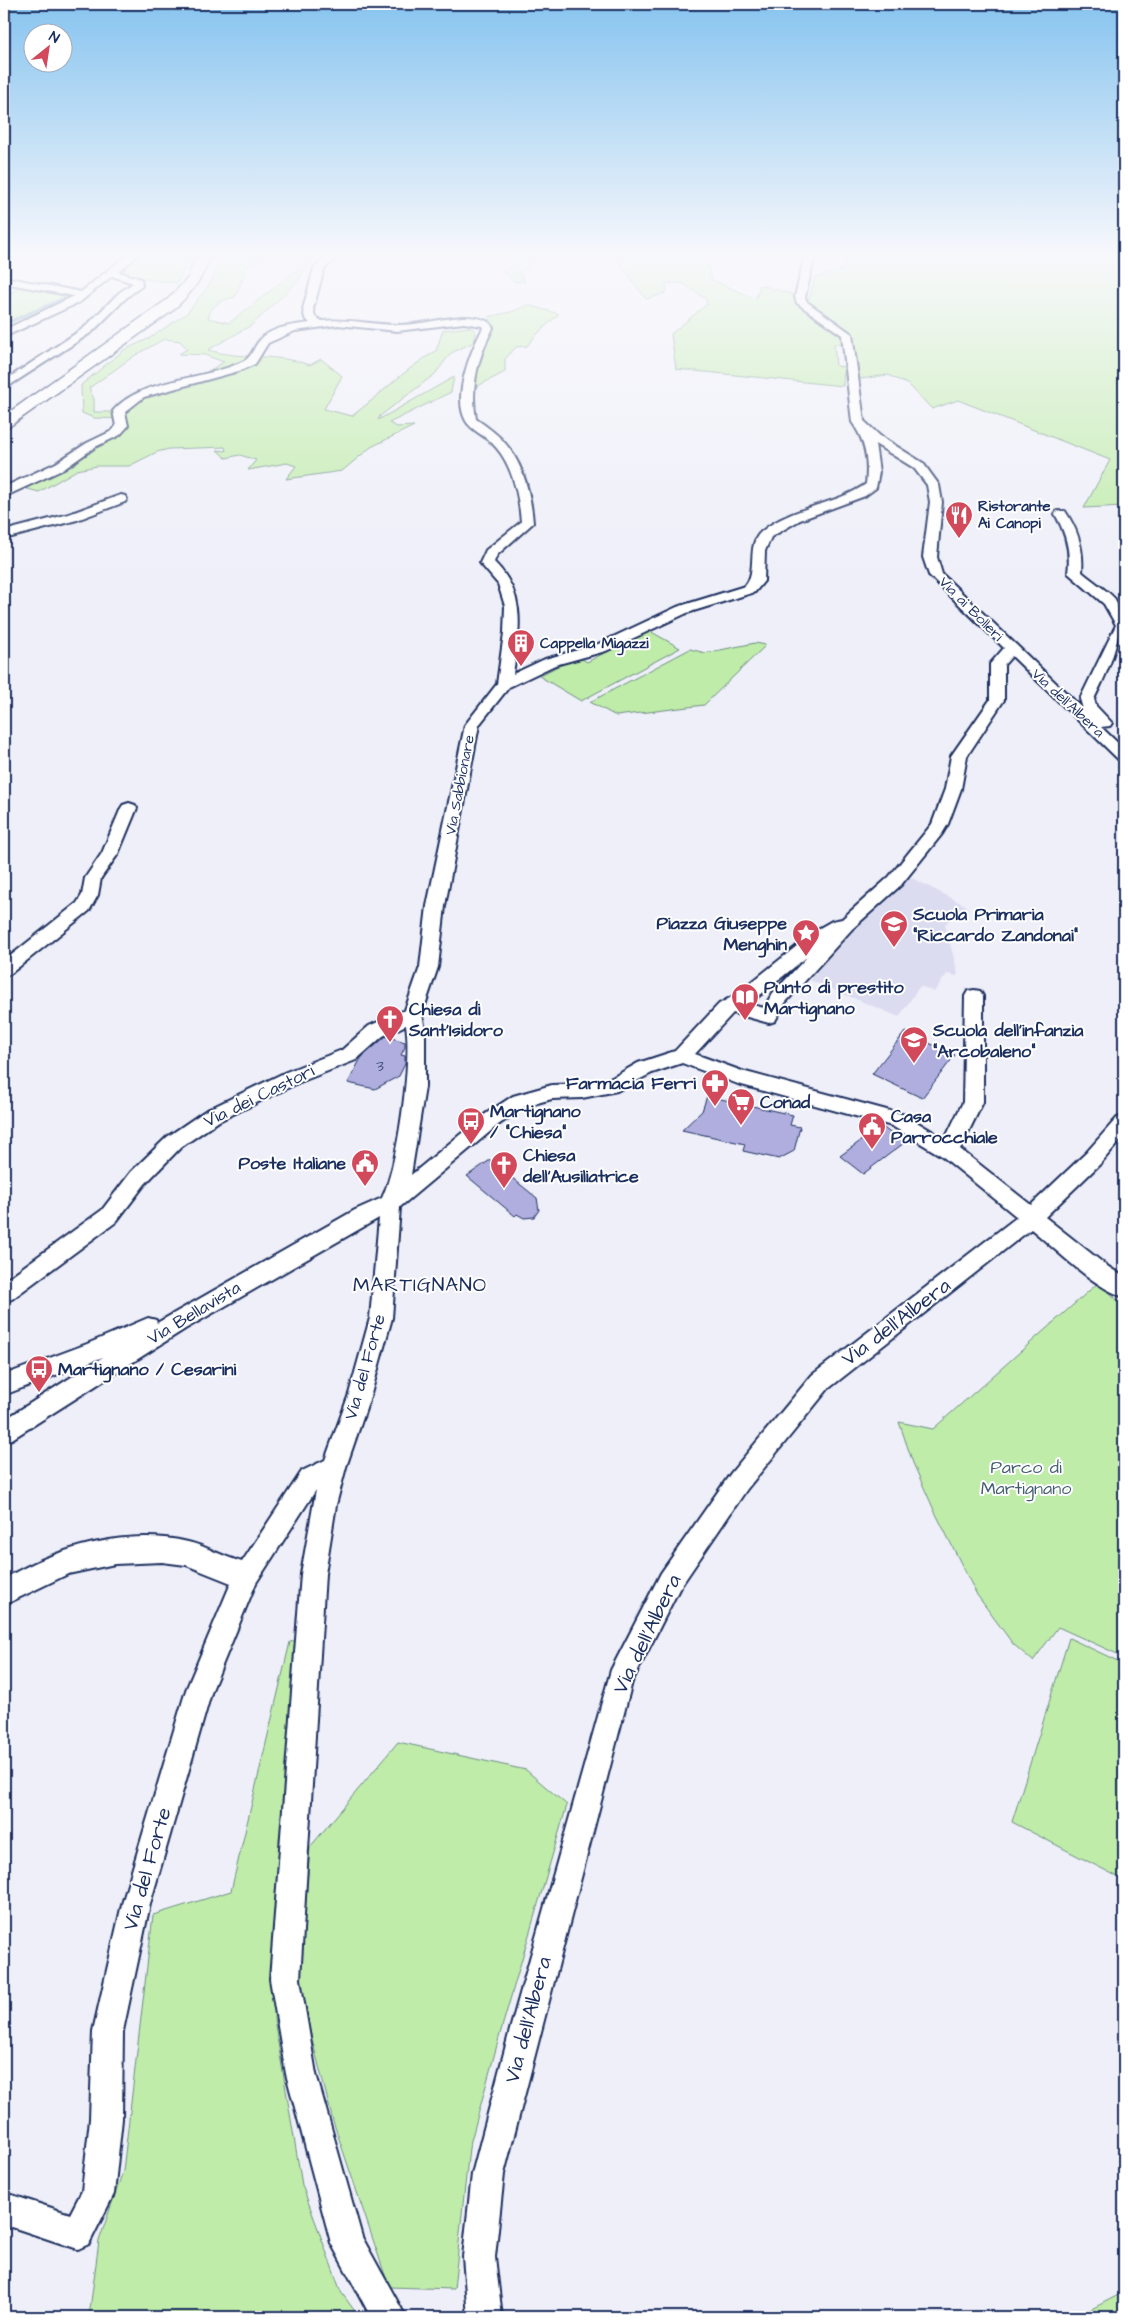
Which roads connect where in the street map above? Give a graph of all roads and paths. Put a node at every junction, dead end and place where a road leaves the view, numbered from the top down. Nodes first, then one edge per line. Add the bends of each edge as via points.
1 (38, 363) edge
2 (77, 363) edge
3 (89, 363) edge
4 (247, 363) edge
5 (471, 363) edge
6 (851, 363) edge
7 (73, 374) junction
8 (4, 386) edge
9 (4, 414) edge
10 (4, 423) edge
11 (866, 433) junction
12 (4, 436) edge
13 (4, 492) edge
14 (121, 499) dead end
15 (1061, 514) dead end
16 (4, 535) edge
17 (1011, 649) junction
18 (504, 684) junction
19 (1123, 750) edge
20 (129, 808) dead end
21 (846, 925) junction
22 (4, 970) edge
23 (974, 996) dead end
24 (732, 1006) junction
25 (414, 1014) junction
26 (682, 1056) junction
27 (1124, 1123) edge
28 (949, 1151) junction
29 (390, 1204) junction
30 (1030, 1217) junction
31 (1124, 1288) edge
32 (4, 1293) edge
33 (177, 1322) junction
34 (4, 1385) edge
35 (4, 1432) edge
36 (334, 1467) junction
37 (247, 1574) junction
38 (4, 1593) edge
39 (4, 2213) edge
40 (389, 2317) edge
41 (485, 2317) edge

1 - 8 street
2 - 9 highway
3 - 7 highway
4 - 13 street via 140,395 119,411 122,426 116,433 60,466
5 - 18 street via 468,386 471,420 501,445 526,504 527,523 491,553 488,563 506,584 511,602 512,622
6 - 11 street via 858,422
7 - 10 highway
7 - 12 highway
11 - 17 street, Via ai Bolleri via 928,476 934,486 936,501 930,559 936,575
11 - 18 street, Via Sabbionare via 874,474 872,485 861,493 796,517 765,535 759,551 758,581 750,590 682,610 601,648 550,662
14 - 16 street via 73,517
15 - 19 street via 1076,545 1075,573 1110,602 1123,625 1087,699 1089,707
17 - 19 street, Via dell'Albera
17 - 21 street, Via ai Bolleri via 997,664 996,700 959,756 953,789 940,824 895,881
18 - 25 street, Via Sabbionare via 472,725 436,906 428,967
20 - 22 street via 110,854 93,878 84,907
21 - 24 street via 838,925 824,933
21 - 24 street via 778,999 769,1016
23 - 28 street via 973,1102
24 - 26 street via 725,1009
25 - 29 street, Via Sabbionare via 415,1087 400,1184
25 - 32 street, Via dei Castori via 376,1031 349,1055 293,1077 212,1116 174,1142 138,1178 108,1216
26 - 28 street via 738,1077 898,1120
26 - 29 street, Via Bellavista via 645,1068 617,1084 582,1091 552,1092 520,1101 491,1120
27 - 30 street, Via dell'Albera via 1111,1140
28 - 30 street
29 - 33 street, Via Bellavista via 362,1216
29 - 36 street, Via del Forte via 380,1318 360,1394
30 - 31 street
30 - 41 street, Via dell'Albera via 820,1382 739,1481 670,1581 620,1679 488,2174 479,2257
33 - 34 street via 149,1327 113,1345
33 - 35 street, Via Bellavista
36 - 37 street, Via del Forte via 310,1479
36 - 40 street, Via del Forte via 313,1574 286,1979 301,2074 347,2243
37 - 38 street via 220,1568 187,1554 130,1551 63,1564 27,1577
37 - 39 street, Via del Forte via 199,1690 136,1904 108,2031 106,2119 98,2194 78,2232 12,2210

